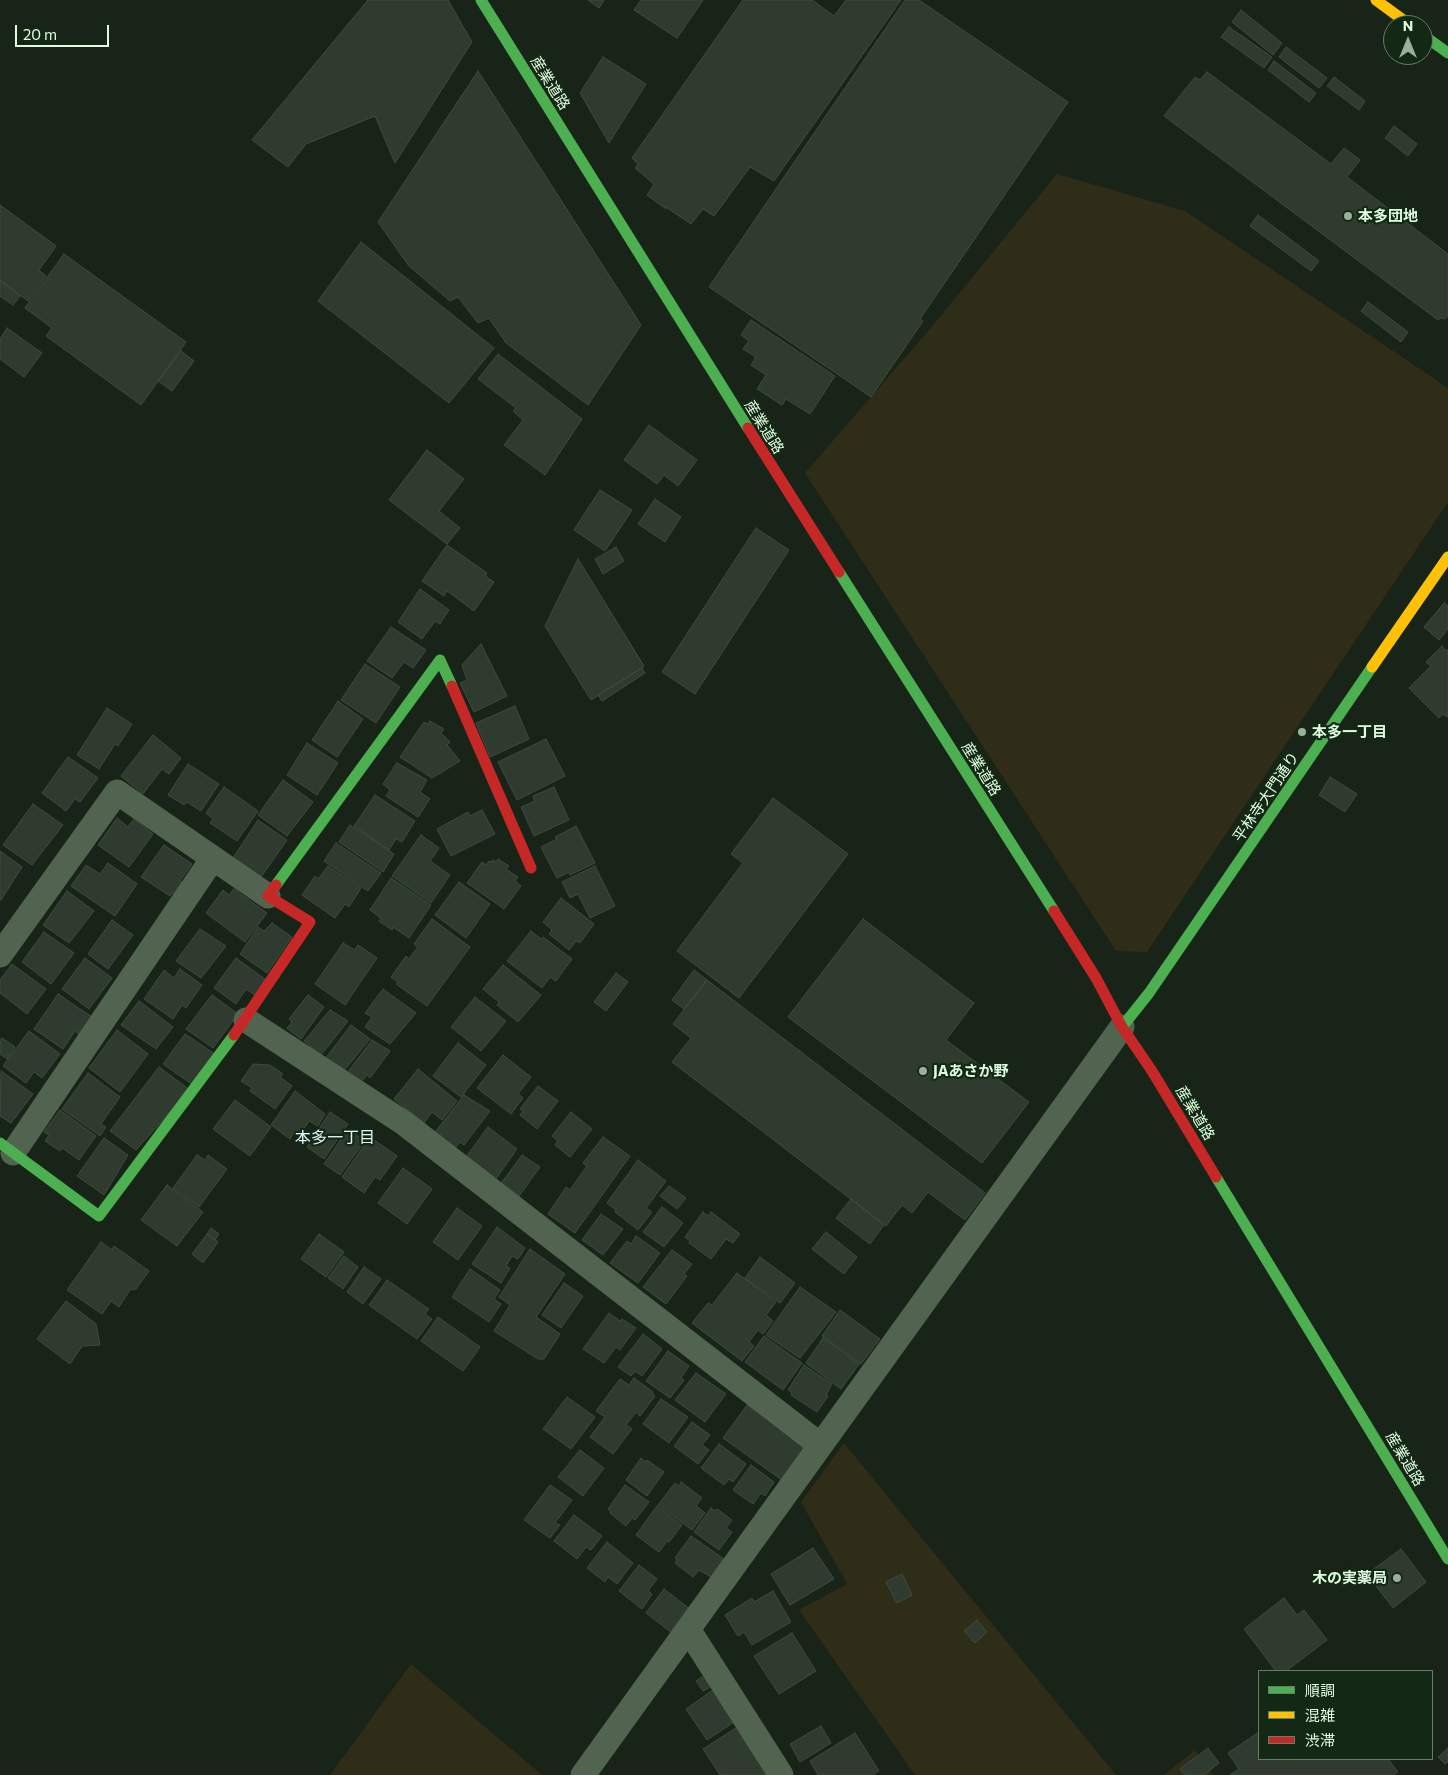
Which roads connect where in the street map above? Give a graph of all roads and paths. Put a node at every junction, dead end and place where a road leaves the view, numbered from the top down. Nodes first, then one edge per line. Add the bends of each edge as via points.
1 (481, 0) edge
2 (1376, 0) edge
3 (1396, 15) edge
4 (1433, 42) edge
5 (1448, 53) edge
6 (1444, 572) edge
7 (212, 858) junction
8 (531, 868) dead end
9 (268, 896) junction
10 (0, 955) edge
11 (246, 1020) junction
12 (1122, 1027) junction
13 (7, 1148) edge
14 (820, 1445) junction
15 (1448, 1559) edge
16 (688, 1629) junction
17 (582, 1775) edge
18 (781, 1775) edge

1 - 12 main road, 産業道路 via 688,335 1096,978
2 - 3 main road
4 - 5 main road
6 - 12 main road, 平林寺大門通り
7 - 9 street
7 - 10 street via 117,792
7 - 13 street
8 - 9 main road via 440,660
9 - 11 main road via 310,922
11 - 13 main road via 99,1216
11 - 14 street via 404,1123
12 - 14 street
12 - 15 main road, 産業道路 via 1152,1071
14 - 16 street
16 - 17 street
16 - 18 street

